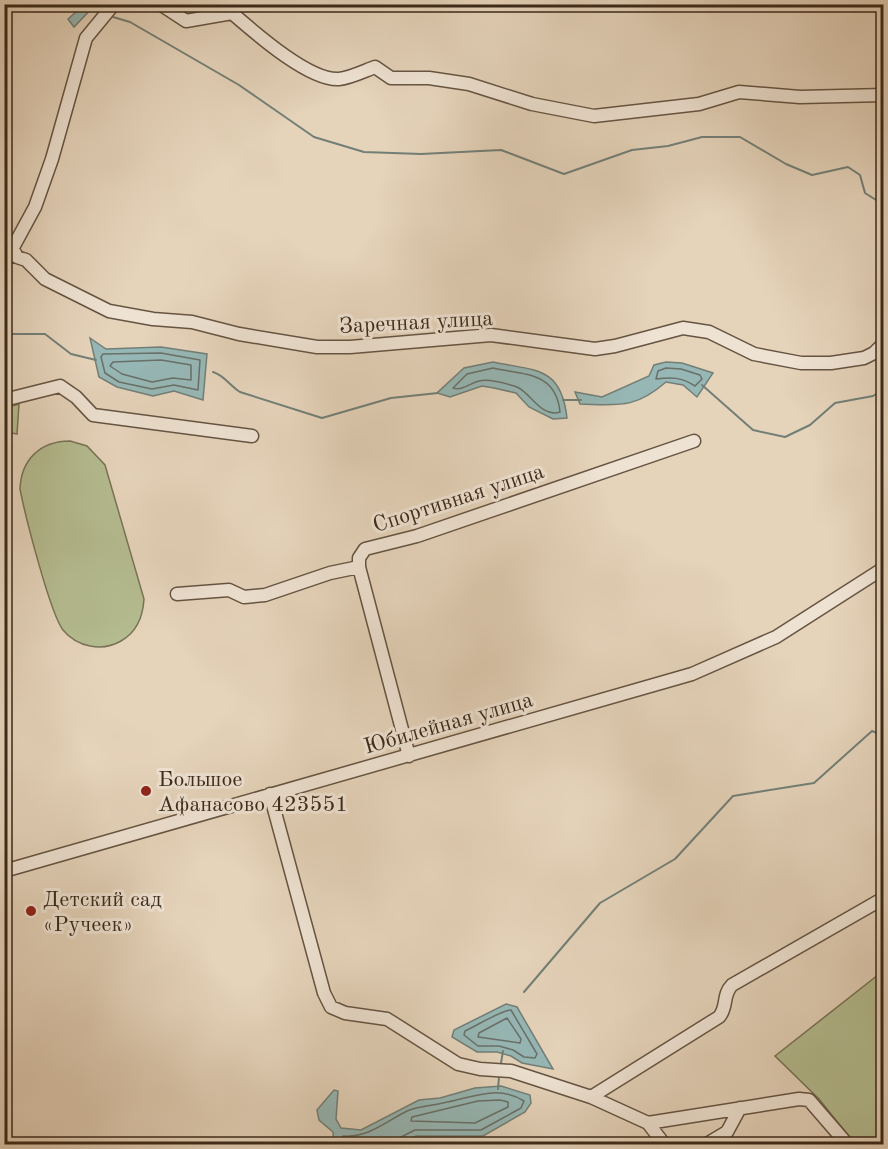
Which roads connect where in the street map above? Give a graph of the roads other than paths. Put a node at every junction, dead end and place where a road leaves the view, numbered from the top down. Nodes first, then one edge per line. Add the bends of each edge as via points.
1 (114, 4) edge
2 (160, 4) edge
3 (884, 95) edge
4 (13, 249) junction
5 (4, 264) edge
6 (884, 342) edge
7 (4, 400) edge
8 (252, 436) dead end
9 (694, 441) dead end
10 (359, 567) junction
11 (884, 568) edge
12 (177, 594) dead end
13 (409, 756) junction
14 (270, 794) junction
15 (4, 871) edge
16 (884, 898) edge
17 (608, 1084) junction
18 (591, 1097) junction
19 (606, 1103) junction
20 (740, 1108) junction
21 (648, 1123) junction
22 (664, 1144) edge
23 (707, 1144) edge
24 (847, 1144) edge

1 - 4 street via 86,38 45,179
2 - 3 street via 186,21 232,13 308,70 338,79 375,67 391,78 469,84 532,104 594,116 699,104 739,92 800,97
4 - 5 street
4 - 6 street, Заречная улица via 17,257 26,260 45,279 108,311 192,322 317,347 491,334 595,348 683,328 709,332 754,354 801,363 831,363 864,358
7 - 8 street via 60,386 93,415
9 - 10 street, Спортивная улица via 417,536 365,549
10 - 12 street via 265,595 244,597 229,590
10 - 13 street
11 - 13 street, Юбилейная улица via 776,637 692,674
13 - 14 street, Юбилейная улица
14 - 15 street, Юбилейная улица
14 - 18 street via 331,1007 387,1019 458,1064 511,1071
16 - 17 street via 732,985 726,991 724,1011 719,1017
17 - 18 street
17 - 19 street
18 - 19 street
19 - 21 street
20 - 21 street
20 - 23 street via 727,1132
20 - 24 street via 809,1100
21 - 22 street

